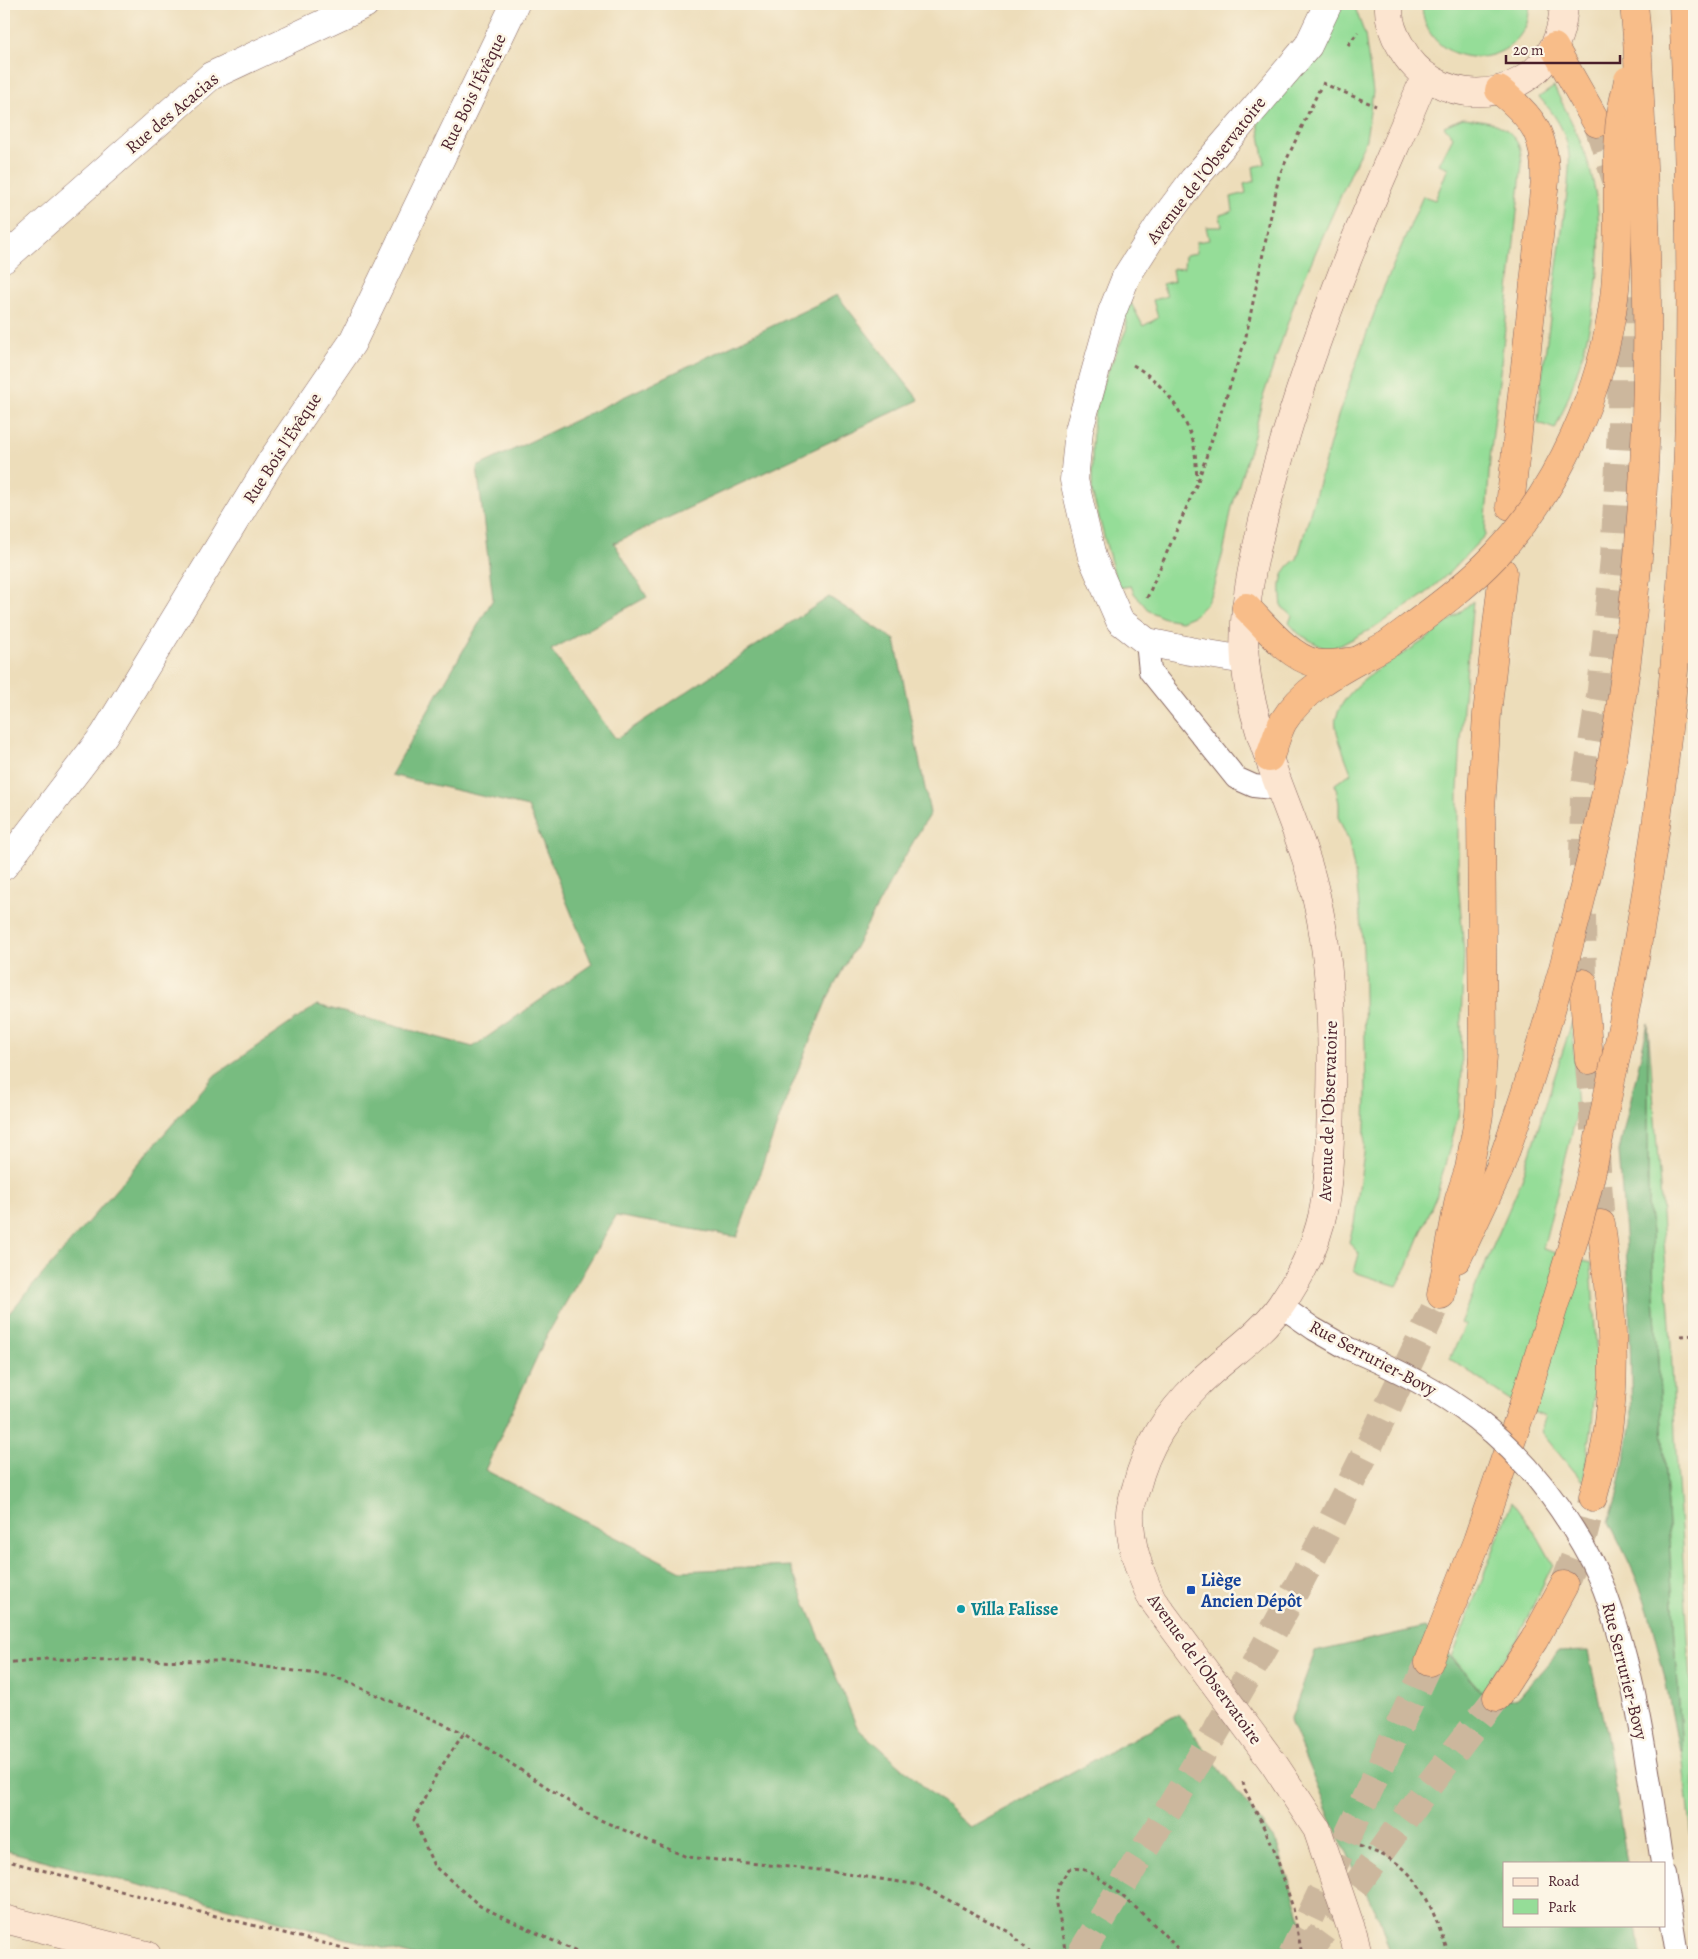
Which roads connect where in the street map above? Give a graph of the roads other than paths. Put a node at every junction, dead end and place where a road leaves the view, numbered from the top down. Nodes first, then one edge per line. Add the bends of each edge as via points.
1 (366, 4) edge
2 (515, 4) edge
3 (1328, 4) edge
4 (1389, 4) edge
5 (1564, 4) edge
6 (1634, 4) edge
7 (1683, 4) edge
8 (1636, 37) junction
9 (1554, 47) junction
10 (1426, 77) junction
11 (1499, 90) junction
12 (1597, 123) tunnel mouth
13 (4, 259) edge
14 (1510, 506) dead end
15 (1503, 572) dead end
16 (1246, 607) junction
17 (1147, 642) junction
18 (1245, 660) junction
19 (1358, 661) junction
20 (1269, 758) junction
21 (1280, 789) junction
22 (4, 866) edge
23 (1583, 983) tunnel mouth
24 (1589, 1060) tunnel mouth
25 (1601, 1224) tunnel mouth
26 (1280, 1306) junction
27 (1593, 1497) tunnel mouth
28 (1564, 1585) tunnel mouth
29 (1429, 1662) tunnel mouth
30 (1497, 1697) tunnel mouth
31 (1662, 1862) edge
32 (1666, 1886) edge
33 (4, 1919) edge
34 (148, 1955) edge
35 (1358, 1955) edge
36 (1677, 1955) edge

1 - 13 street, Rue des Acacias via 211,76
2 - 22 street, Rue Bois l'Évêque via 352,343 272,460 104,735
3 - 17 street, Avenue de l'Observatoire via 1308,46 1194,179 1158,227 1126,277 1101,346 1079,430 1074,480 1092,557 1120,621
4 - 10 street via 1393,33 1406,57
5 - 9 street via 1563,23
6 - 8 highway
7 - 29 highway, bridge via 1689,198 1690,413 1679,612 1653,846 1629,992 1585,1202 1522,1408 1477,1541
8 - 15 highway, bridge via 1647,326 1642,492 1627,663 1618,726 1591,861 1542,1043 1500,1170 1437,1303 1479,1115 1483,1055 1481,809 1487,714
8 - 19 highway, bridge via 1618,130 1614,298 1604,349 1574,440 1538,502 1496,555 1460,589 1388,644
9 - 11 street via 1531,74
9 - 12 highway
10 - 11 street via 1461,92
10 - 16 street, Avenue de l'Observatoire via 1349,255 1304,376 1274,473 1248,583
11 - 14 highway via 1532,122 1546,158
16 - 18 street, Avenue de l'Observatoire
16 - 19 highway via 1296,654 1314,662
17 - 18 street, Avenue de l'Observatoire
17 - 21 lane via 1150,671 1236,778 1254,786
18 - 20 street, Avenue de l'Observatoire via 1252,704
19 - 20 highway via 1320,684 1300,701 1283,723
20 - 21 street, Avenue de l'Observatoire
21 - 26 street, Avenue de l'Observatoire via 1317,898 1330,979 1332,1051 1329,1163 1324,1208 1306,1262
23 - 24 highway
25 - 27 highway via 1612,1316 1612,1393 1610,1422
26 - 31 lane, Rue Serrurier-Bovy, bridge via 1347,1348 1417,1379 1468,1411 1516,1454 1539,1480 1573,1529 1604,1588 1625,1657 1644,1748
26 - 35 street, Avenue de l'Observatoire via 1260,1329 1199,1383 1159,1430 1142,1463 1130,1509 1133,1542 1139,1570 1152,1598 1274,1764 1317,1829
28 - 30 highway
32 - 36 lane
33 - 34 street

